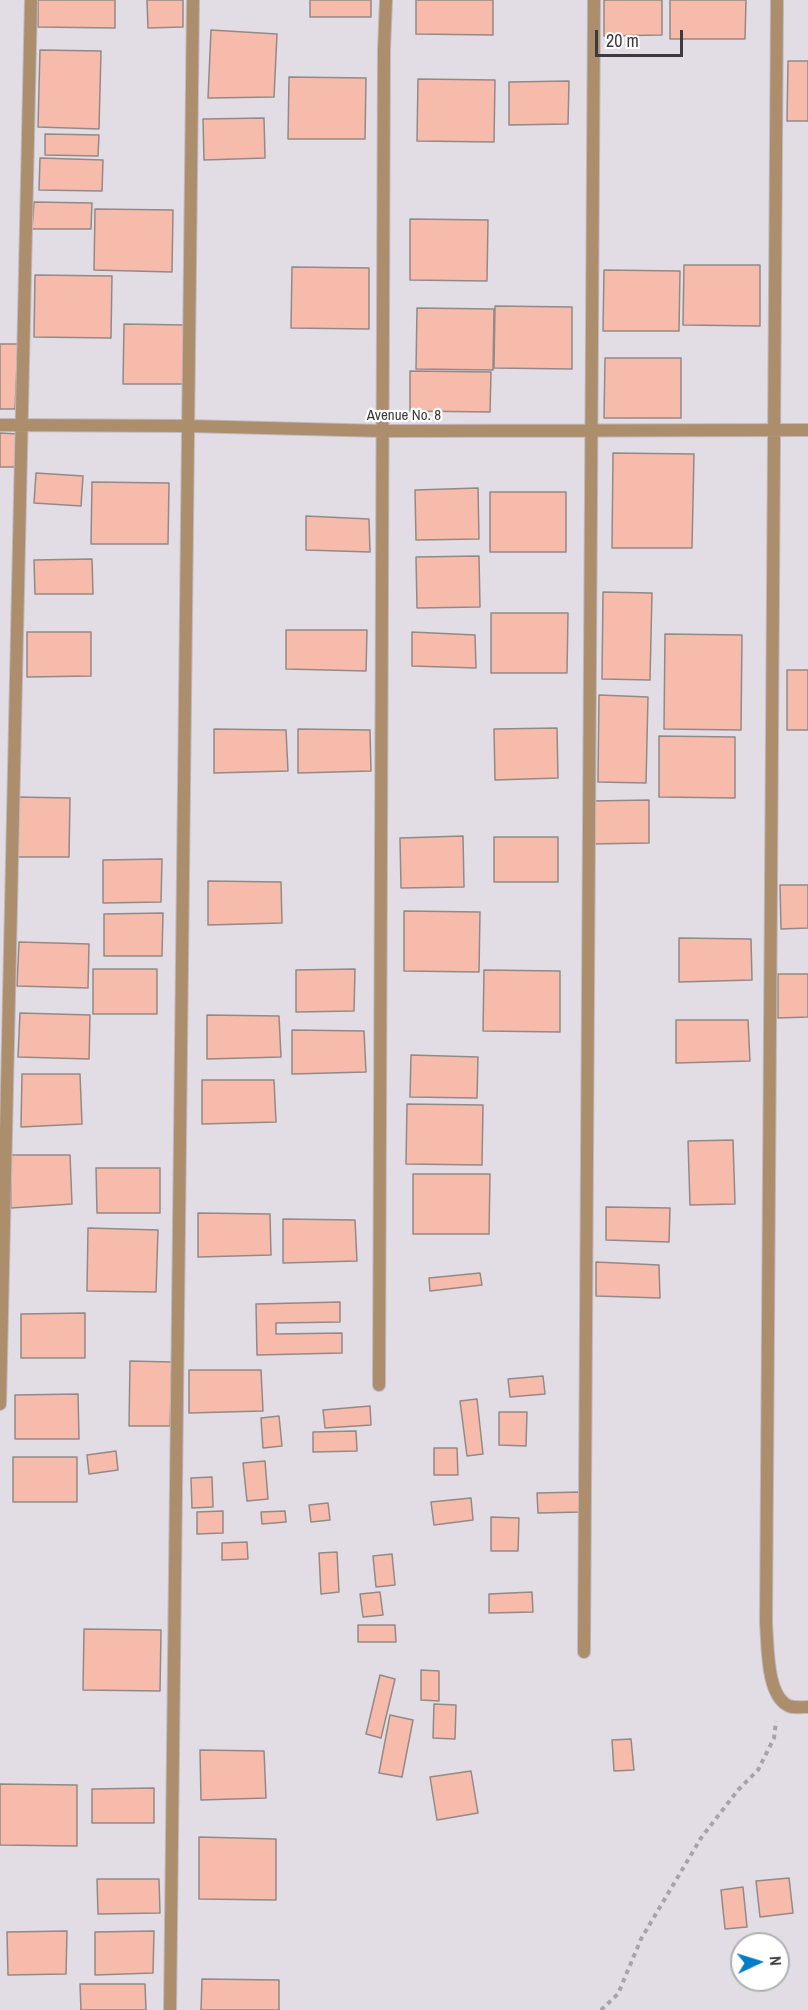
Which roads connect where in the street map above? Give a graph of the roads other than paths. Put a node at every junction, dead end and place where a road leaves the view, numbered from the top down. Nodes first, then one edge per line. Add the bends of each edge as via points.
1 (31, 0) edge
2 (193, 0) edge
3 (386, 0) edge
4 (594, 0) edge
5 (777, 0) edge
6 (0, 425) edge
7 (21, 426) junction
8 (188, 426) junction
9 (591, 430) junction
10 (774, 430) junction
11 (808, 430) edge
12 (383, 431) junction
13 (379, 1385) dead end
14 (0, 1404) edge
15 (584, 1652) dead end
16 (808, 1707) edge
17 (171, 2010) edge

1 - 7 street
2 - 8 street
3 - 12 street
4 - 9 street
5 - 10 street
6 - 7 street, Avenue No. 8
7 - 8 street, Avenue No. 8
7 - 14 street
8 - 12 street, Avenue No. 8
8 - 17 street
9 - 10 street, Avenue No. 8
9 - 12 street, Avenue No. 8
9 - 15 street
10 - 11 street, Avenue No. 8
10 - 16 street via 766,1623 772,1683 779,1699 791,1707
12 - 13 street

